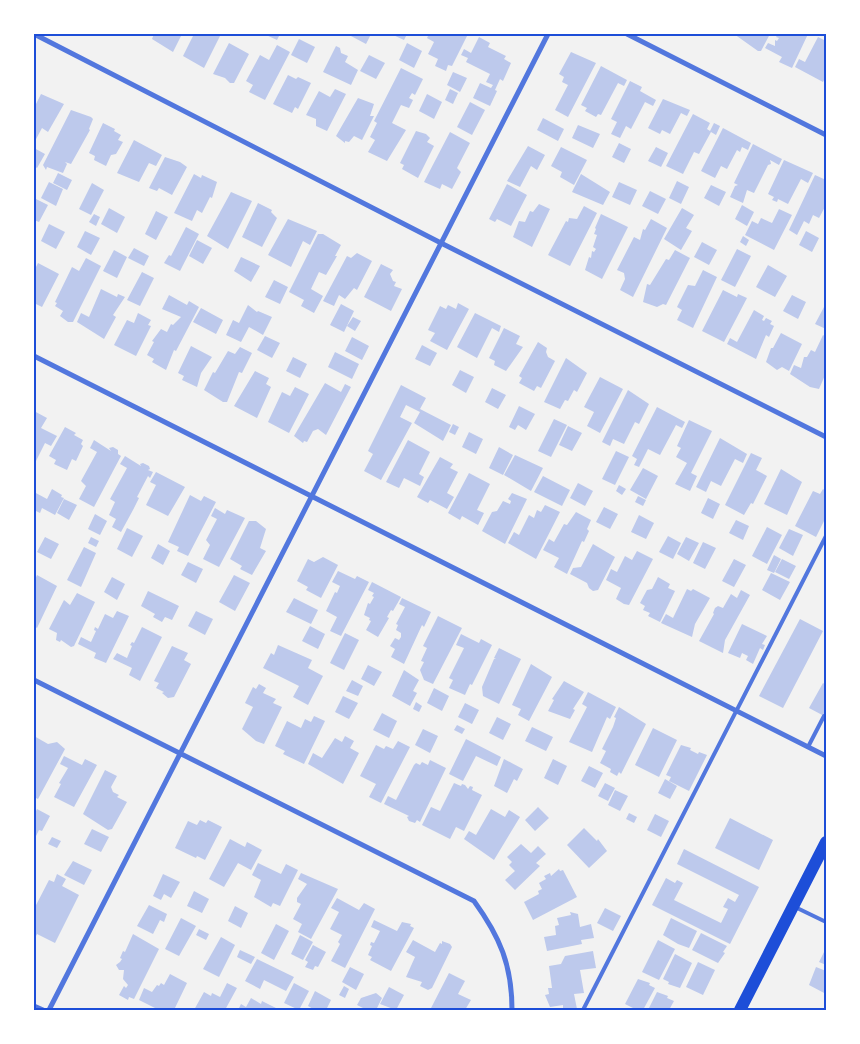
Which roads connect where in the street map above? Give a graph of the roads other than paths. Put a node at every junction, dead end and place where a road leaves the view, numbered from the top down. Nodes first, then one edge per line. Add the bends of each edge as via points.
1 (34, 34) edge
2 (546, 34) edge
3 (627, 34) edge
4 (826, 136) edge
5 (441, 243) junction
6 (34, 356) edge
7 (826, 437) edge
8 (311, 497) junction
9 (826, 536) edge
10 (34, 680) edge
11 (736, 711) junction
12 (824, 716) dead end
13 (808, 747) junction
14 (180, 755) junction
15 (826, 756) edge
16 (826, 842) edge
17 (793, 906) junction
18 (826, 922) edge
19 (34, 1006) edge
20 (43, 1010) edge
21 (49, 1010) edge
22 (512, 1010) edge
23 (582, 1010) edge
24 (740, 1010) edge

1 - 5 street
2 - 5 street
3 - 4 street
5 - 7 street
5 - 8 street
6 - 8 street
8 - 11 street
8 - 14 street
9 - 11 lane
10 - 14 street
11 - 13 street
11 - 23 lane
12 - 13 lane
13 - 15 street
14 - 21 street
14 - 22 street via 474,901 492,926 504,955
16 - 17 main road
17 - 18 lane
17 - 24 main road
19 - 20 street

